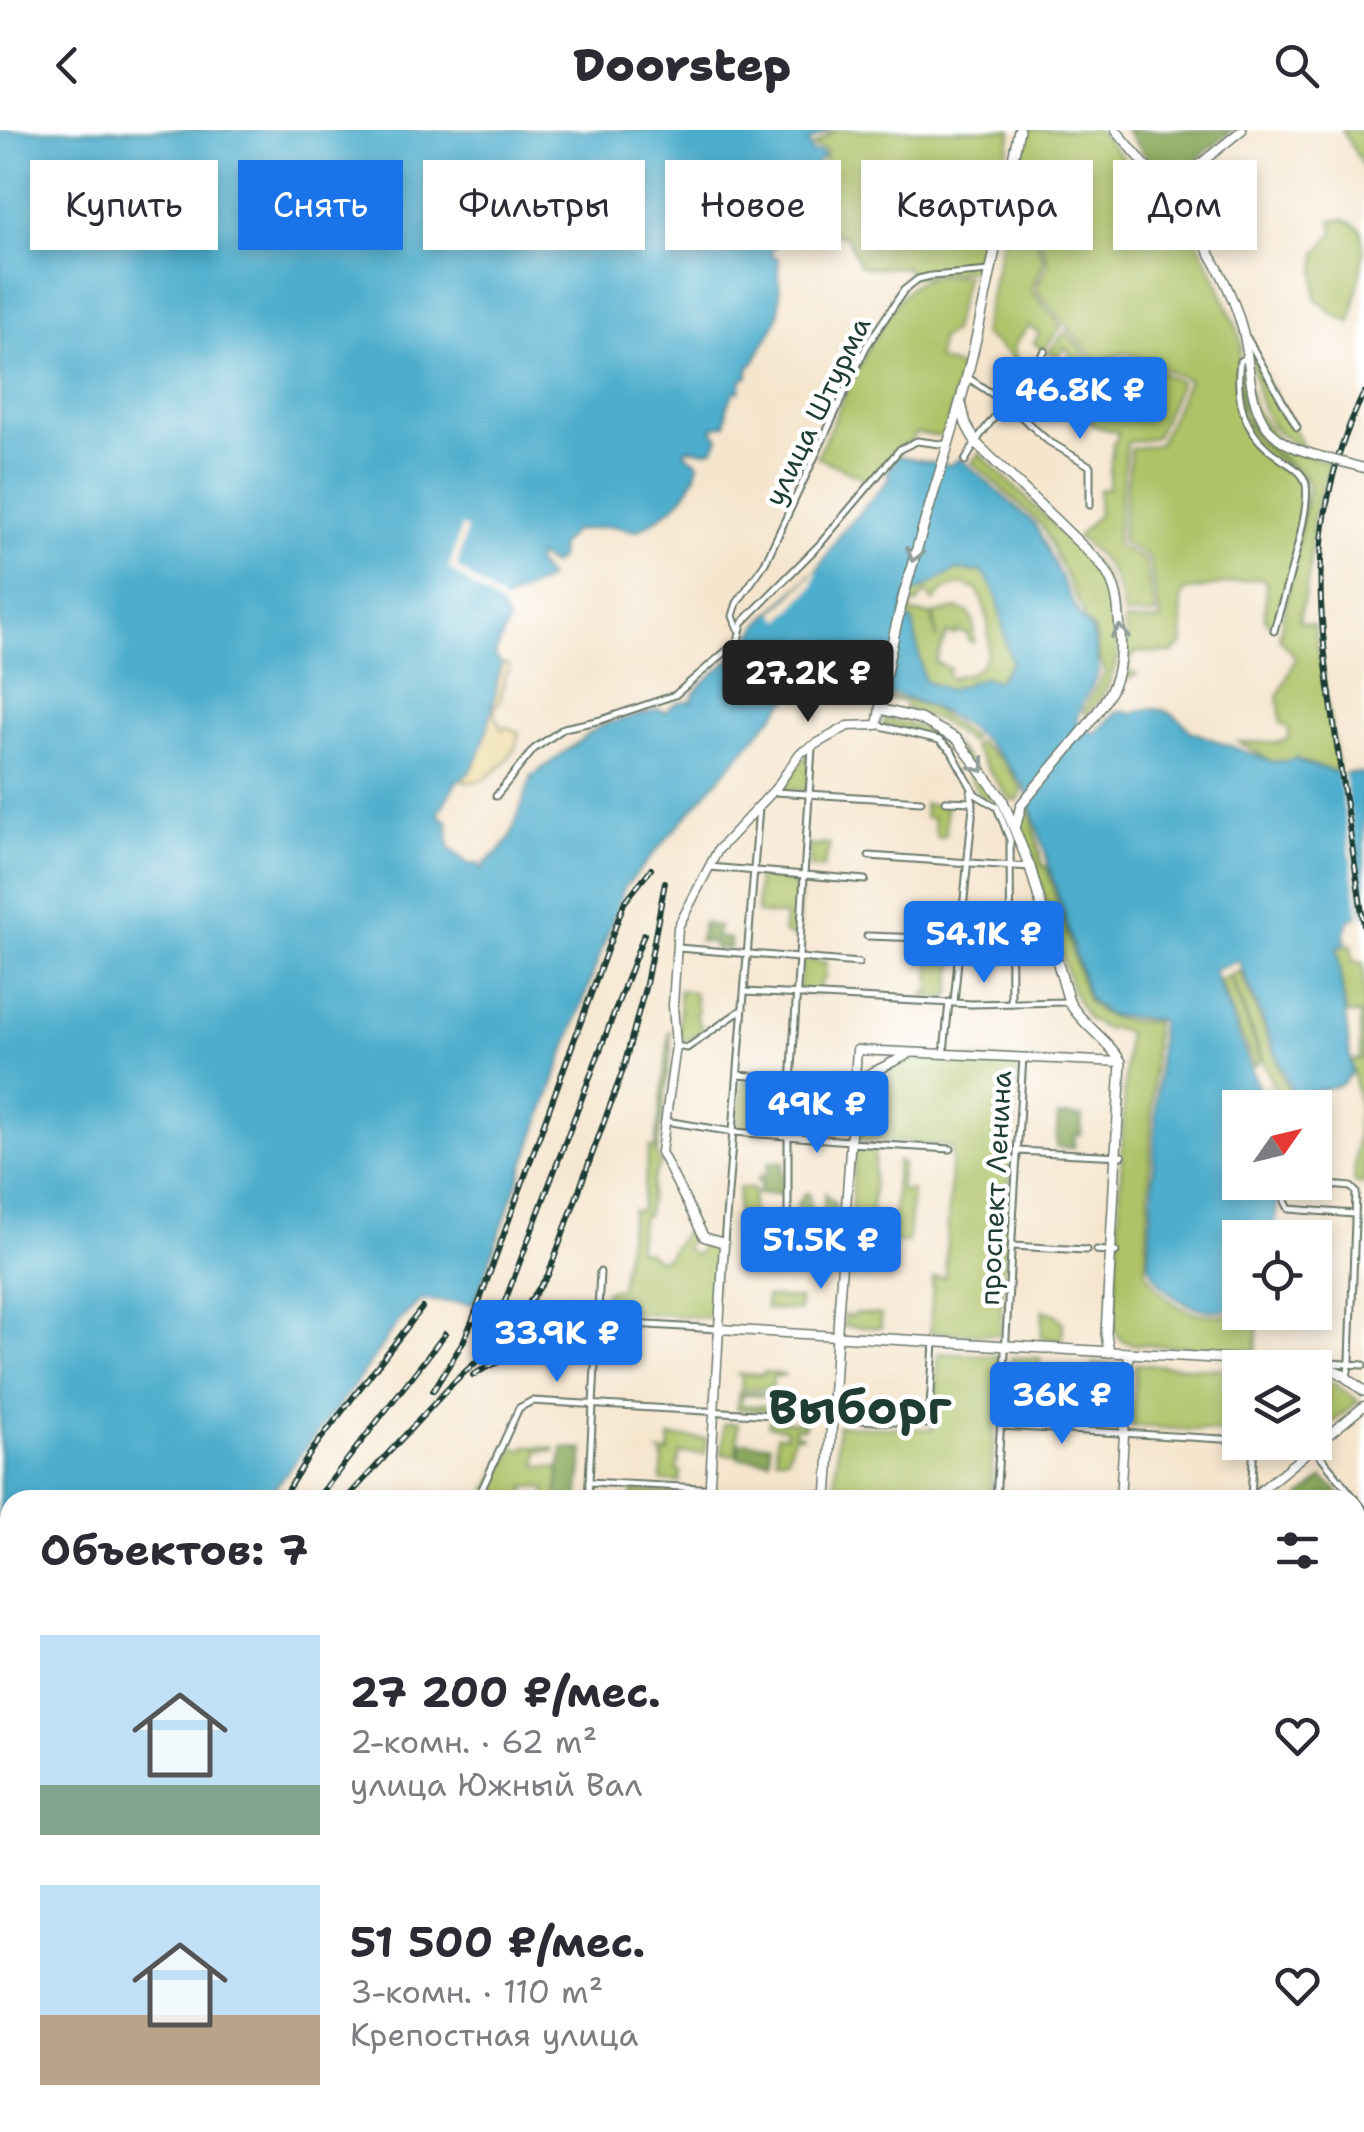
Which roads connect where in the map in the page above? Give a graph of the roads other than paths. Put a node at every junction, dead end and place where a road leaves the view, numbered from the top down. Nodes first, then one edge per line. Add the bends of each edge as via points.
1 (1019, 130) edge
2 (1116, 130) edge
3 (1242, 130) edge
4 (1140, 160) edge
5 (1205, 160) edge
6 (1207, 250) edge
7 (991, 270) junction
8 (1243, 331) junction
9 (1046, 351) dead end
10 (1247, 358) junction
11 (967, 377) junction
12 (961, 402) junction
13 (1007, 404) junction
14 (1297, 426) dead end
15 (948, 444) junction
16 (976, 444) junction
17 (965, 462) dead end
18 (1364, 468) edge
19 (1090, 504) dead end
20 (1274, 631) dead end
21 (739, 632) junction
22 (880, 709) junction
23 (877, 725) junction
24 (812, 745) junction
25 (970, 787) junction
26 (772, 792) junction
27 (809, 794) junction
28 (496, 796) dead end
29 (921, 801) dead end
30 (946, 801) dead end
31 (974, 802) junction
32 (1023, 802) junction
33 (994, 803) junction
34 (760, 804) junction
35 (1006, 805) junction
36 (1016, 827) junction
37 (869, 856) dead end
38 (968, 863) junction
39 (1010, 866) junction
40 (708, 867) junction
41 (1030, 867) junction
42 (754, 872) junction
43 (804, 875) junction
44 (865, 880) dead end
45 (867, 936) dead end
46 (960, 940) junction
47 (1011, 941) junction
48 (676, 948) junction
49 (748, 954) junction
50 (799, 958) junction
51 (859, 962) dead end
52 (745, 992) junction
53 (796, 994) junction
54 (952, 1002) junction
55 (1069, 1002) junction
56 (1012, 1004) junction
57 (743, 1009) junction
58 (676, 1046) junction
59 (913, 1052) junction
60 (944, 1053) junction
61 (1023, 1057) junction
62 (1121, 1062) junction
63 (738, 1075) junction
64 (792, 1078) junction
65 (855, 1082) junction
66 (666, 1121) junction
67 (734, 1132) junction
68 (789, 1136) junction
69 (850, 1142) junction
70 (951, 1150) dead end
71 (1018, 1151) junction
72 (1119, 1156) junction
73 (1332, 1185) edge
74 (1285, 1200) edge
75 (1354, 1214) junction
76 (788, 1234) dead end
77 (724, 1243) junction
78 (1012, 1246) junction
79 (1086, 1250) dead end
80 (1096, 1250) dead end
81 (1114, 1251) junction
82 (600, 1272) dead end
83 (596, 1322) junction
84 (719, 1329) junction
85 (837, 1336) junction
86 (934, 1342) junction
87 (1006, 1346) junction
88 (1109, 1352) junction
89 (1130, 1353) junction
90 (1222, 1361) edge
91 (1332, 1363) edge
92 (1350, 1364) junction
93 (1364, 1365) edge
94 (1332, 1370) edge
95 (1347, 1377) junction
96 (1364, 1391) edge
97 (593, 1405) junction
98 (1364, 1406) edge
99 (714, 1412) junction
100 (832, 1419) junction
101 (1001, 1426) junction
102 (1332, 1431) edge
103 (1124, 1434) junction
104 (1222, 1439) edge
105 (1254, 1460) edge
106 (1297, 1460) edge
107 (1326, 1460) edge
108 (589, 1482) junction
109 (710, 1489) junction
110 (481, 1490) edge
111 (589, 1490) edge
112 (723, 1490) edge
113 (828, 1490) edge
114 (997, 1490) edge
115 (1121, 1490) edge
116 (1254, 1490) edge
117 (1260, 1490) edge
118 (1349, 1490) edge

1 - 7 main road
2 - 4 street
3 - 5 street
6 - 8 street
7 - 11 main road
7 - 21 street, улица Штурма via 931,276 904,290 866,347 765,563 738,603 733,616
8 - 10 street
8 - 14 street
9 - 13 street
10 - 18 street, bridge via 1256,408 1268,428 1290,446
10 - 20 street via 1240,361 1238,377 1244,416 1262,445 1299,472 1307,487
11 - 12 main road
11 - 13 street
12 - 15 main road
12 - 16 main road
13 - 16 street
13 - 19 street via 1048,441 1090,466
15 - 16 main road via 960,438
15 - 21 street via 917,441 900,449
15 -> 22 main road via 911,563
16 - 17 street
32 -> 16 main road via 1110,692 1120,658 1118,600 1099,562
21 - 28 street via 738,641 675,695 569,726 534,748
22 - 23 street
22 -> 35 main road via 920,719 957,739
23 - 24 street via 851,725
23 - 25 street via 939,740
24 - 26 street
24 - 27 street
25 - 31 street
25 - 33 street
26 - 27 street
26 - 34 street
27 - 29 street
27 - 43 street
30 - 31 street
31 - 33 street
31 - 38 street
32 - 35 main road
32 - 36 main road
33 - 35 street
33 - 39 street via 1010,838
34 - 40 street
34 - 42 street
35 - 36 main road
36 - 41 main road
37 - 38 street
38 - 39 street
38 - 46 street
39 - 41 street
39 - 47 street
40 - 42 street
40 - 48 street via 678,927
41 - 55 main road
42 - 43 street
42 - 49 street
43 - 44 street
43 - 50 street
45 - 46 street
46 - 47 street
46 - 54 street
47 - 56 street
48 - 49 street
48 - 58 street
49 - 50 street
49 - 52 street
50 - 51 street
50 - 53 street
52 - 53 street
52 - 57 street
53 - 54 street
53 - 64 street
54 - 56 street
54 - 60 street
55 - 56 street
55 - 62 main road
57 - 58 street via 687,1048
57 - 63 street
58 - 66 street
59 - 60 street
59 - 65 street
59 - 65 street via 857,1050
60 - 61 street
61 - 62 street
61 - 71 street, проспект Ленина
62 - 72 main road
63 - 64 street
63 - 67 street
64 - 65 street
64 - 68 street
65 - 69 street
66 - 67 street
66 - 77 street via 661,1152 704,1238
67 - 68 street
67 - 77 street
68 - 69 street
68 - 76 street
69 - 70 street
69 - 85 street
71 - 72 street
71 - 78 street, проспект Ленина
72 - 81 main road
73 - 75 street via 1356,1192
74 - 75 street via 1289,1209
75 - 92 street
77 - 84 street
78 - 79 street
78 - 87 street, проспект Ленина
80 - 81 street
81 - 88 main road
82 - 83 street
83 - 84 street
83 - 97 street
84 - 85 street
84 - 99 street
85 - 86 main road
85 - 100 main road
86 - 87 main road
86 - 100 street via 930,1424
87 - 88 main road
87 - 101 street, проспект Ленина
88 - 89 main road
89 - 90 main road
89 - 103 street
91 - 92 street
92 - 93 street
92 - 95 street
94 - 95 main road
95 - 96 main road
97 - 99 street
97 - 108 street
97 - 110 street via 525,1403
98 - 102 street
99 - 100 street
99 - 109 street
100 - 113 main road
101 - 103 street
101 - 114 street, проспект Ленина
103 - 104 street
103 - 115 street
105 - 116 street
106 - 117 street
107 - 118 street
108 - 109 street
108 - 111 street
109 - 112 street

